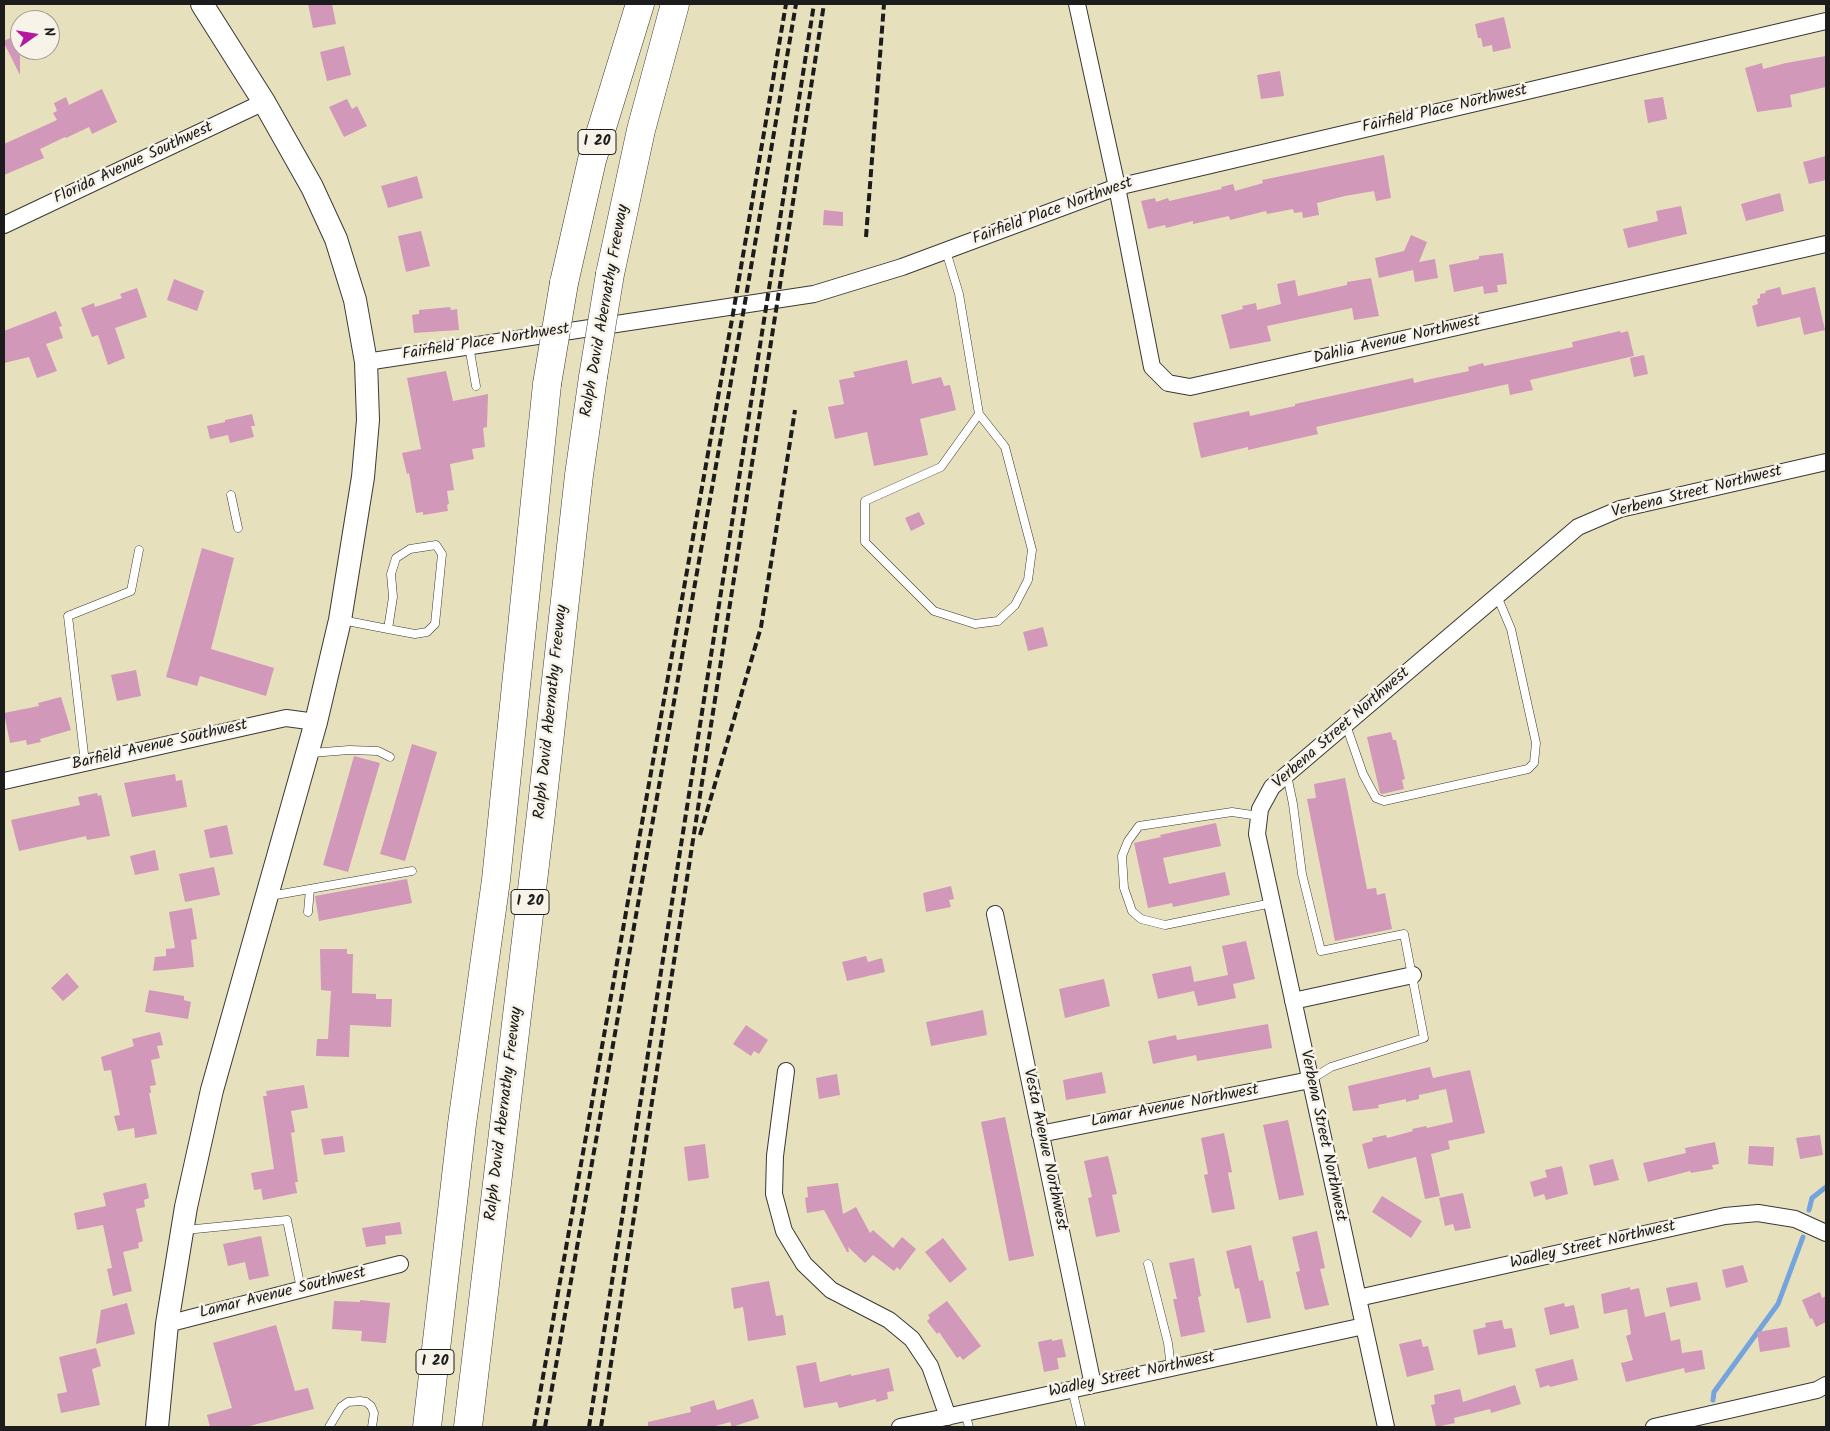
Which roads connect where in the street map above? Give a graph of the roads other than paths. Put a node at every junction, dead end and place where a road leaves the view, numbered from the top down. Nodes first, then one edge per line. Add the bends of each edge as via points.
1 (202, 4) edge
2 (640, 4) edge
3 (675, 4) edge
4 (1077, 4) edge
5 (1826, 21) edge
6 (264, 102) junction
7 (1117, 187) junction
8 (4, 225) edge
9 (1826, 244) edge
10 (946, 251) junction
11 (469, 346) junction
12 (366, 362) junction
13 (476, 386) dead end
14 (979, 414) junction
15 (1826, 462) edge
16 (231, 495) dead end
17 (238, 528) dead end
18 (138, 550) dead end
19 (1497, 596) junction
20 (340, 620) junction
21 (388, 629) junction
22 (316, 722) junction
23 (1346, 725) junction
24 (307, 754) junction
25 (390, 756) dead end
26 (85, 763) junction
27 (1287, 775) junction
28 (4, 781) edge
29 (1259, 816) junction
30 (412, 871) dead end
31 (310, 889) junction
32 (266, 897) junction
33 (1272, 903) junction
34 (308, 912) dead end
35 (995, 914) dead end
36 (1413, 975) junction
37 (1293, 1001) junction
38 (786, 1071) dead end
39 (1310, 1080) junction
40 (1040, 1134) junction
41 (183, 1230) junction
42 (1826, 1233) edge
43 (400, 1264) dead end
44 (1148, 1264) dead end
45 (301, 1289) junction
46 (1358, 1298) junction
47 (167, 1324) junction
48 (1364, 1326) junction
49 (1172, 1368) junction
50 (1093, 1385) junction
51 (1826, 1386) edge
52 (1072, 1389) junction
53 (948, 1417) junction
54 (967, 1420) edge
55 (156, 1427) edge
56 (329, 1427) edge
57 (372, 1427) edge
58 (427, 1427) edge
59 (468, 1427) edge
60 (900, 1427) edge
61 (1081, 1427) edge
62 (1386, 1427) edge
63 (1654, 1427) edge

1 - 6 main road
2 - 58 highway, I 20, bridge via 592,160 564,283 547,384 496,880 462,1124
3 - 59 highway, Ralph David Abernathy Freeway / I 20, bridge via 641,130 610,274 578,475
4 - 7 street
5 - 7 street, Fairfield Place Northwest
6 - 8 street, Florida Avenue Southwest
6 - 12 main road via 312,187 336,238 355,300
7 - 9 street, Dahlia Avenue Northwest via 1152,367 1168,383 1190,387
7 - 10 street, Fairfield Place Northwest
10 - 11 street, Fairfield Place Northwest via 814,294
10 - 14 lane via 959,294
11 - 12 street, Fairfield Place Northwest
11 - 13 lane
12 - 20 main road via 368,420 363,476
14 - 14 lane via 941,467 865,501 865,542 934,611 975,624 998,621 1015,606 1028,580 1032,550 1005,447
15 - 19 street, Verbena Street Northwest via 1620,509 1578,527
16 - 17 lane
18 - 26 lane via 132,590 68,616
19 - 23 street, Verbena Street Northwest
19 - 23 lane via 1511,629 1536,743 1534,763 1528,769 1384,801 1376,798 1363,774
20 - 21 lane
20 - 22 main road
21 - 21 lane via 393,597 391,574 396,558 410,549 436,545 442,554 435,624 427,632 415,634
22 - 24 main road
22 - 26 street, Barfield Avenue Southwest via 286,718
23 - 27 street, Verbena Street Northwest
24 - 25 lane via 349,750
24 - 32 main road
26 - 28 street, Barfield Avenue Southwest
27 - 29 street, Verbena Street Northwest via 1272,787
27 - 36 lane via 1302,874 1321,952 1404,934
29 - 33 street, Verbena Street Northwest via 1257,834
29 - 33 lane via 1232,812 1139,826 1122,856 1124,888 1136,915 1165,925
30 - 31 lane
31 - 32 lane
31 - 34 lane
32 - 41 main road via 212,1090
33 - 37 street, Verbena Street Northwest
35 - 40 street, Vesta Avenue Northwest
36 - 37 street
36 - 39 lane via 1424,1038 1331,1067
37 - 39 street, Verbena Street Northwest
38 - 53 street via 775,1156 774,1194 784,1231 804,1264 831,1290 889,1320 912,1339 930,1366
39 - 40 street, Lamar Avenue Northwest
39 - 46 street, Verbena Street Northwest
40 - 50 street, Vesta Avenue Northwest
41 - 45 lane via 287,1220
41 - 47 main road
42 - 46 street, Wadley Street Northwest via 1795,1219 1758,1212 1725,1216
43 - 45 street, Lamar Avenue Southwest
44 - 49 lane
45 - 47 street, Lamar Avenue Southwest
46 - 48 street, Verbena Street Northwest
47 - 55 main road
48 - 49 street, Wadley Street Northwest
48 - 62 street, Verbena Street Northwest
49 - 50 street, Wadley Street Northwest
50 - 52 street, Wadley Street Northwest
51 - 63 street
52 - 54 street, Wadley Street Northwest
52 - 61 lane
53 - 54 street, Wadley Street Northwest
53 - 60 street, Wadley Street Northwest
56 - 57 lane via 341,1407 348,1402 360,1401 366,1402 374,1412

